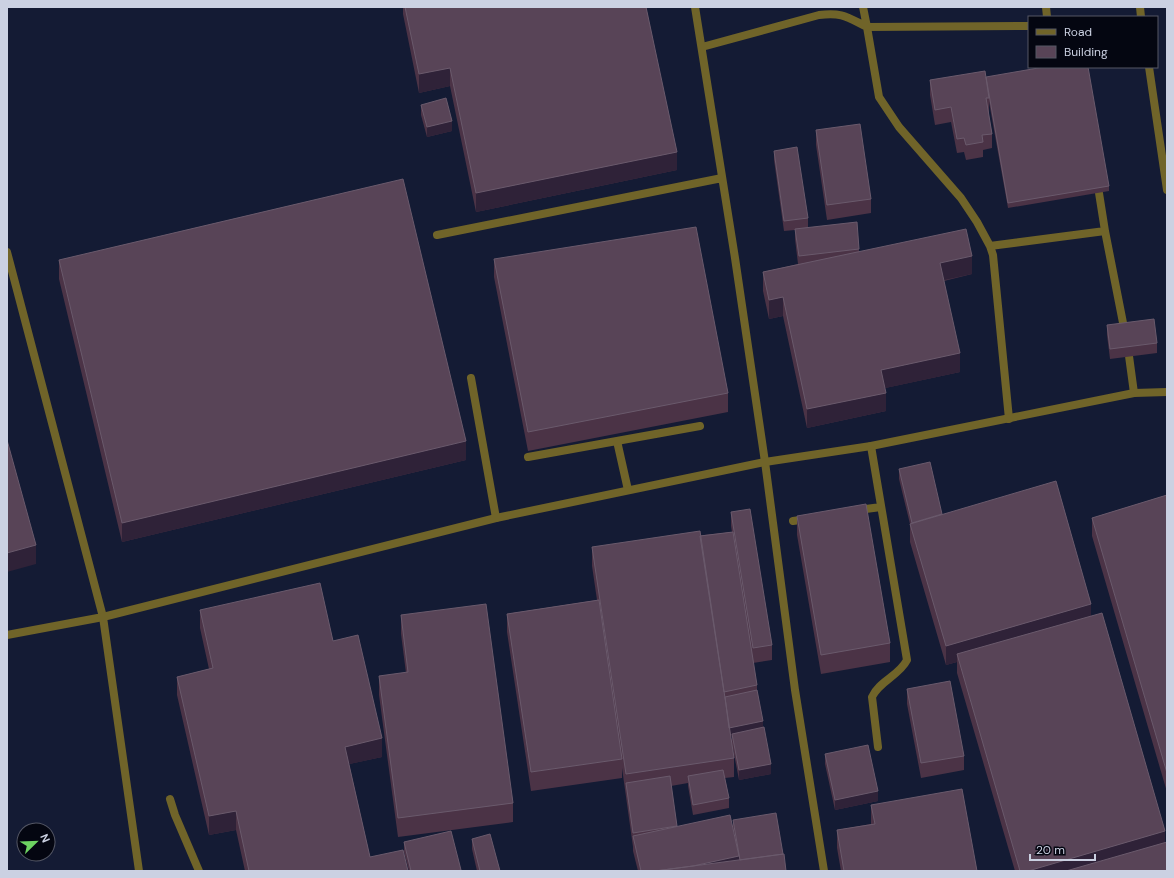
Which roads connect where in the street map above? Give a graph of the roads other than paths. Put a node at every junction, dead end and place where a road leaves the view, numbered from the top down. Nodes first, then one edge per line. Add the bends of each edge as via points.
1 (695, 7) edge
2 (863, 7) edge
3 (1028, 26) edge
4 (867, 27) junction
5 (702, 47) junction
6 (1149, 68) edge
7 (722, 178) junction
8 (1167, 190) edge
9 (1099, 193) edge
10 (1105, 231) junction
11 (437, 235) dead end
12 (990, 246) junction
13 (7, 252) edge
14 (1125, 333) edge
15 (1129, 356) edge
16 (471, 378) dead end
17 (1167, 392) edge
18 (1134, 393) junction
19 (1009, 419) junction
20 (700, 426) dead end
21 (617, 441) junction
22 (871, 446) junction
23 (528, 457) dead end
24 (765, 462) junction
25 (628, 490) junction
26 (880, 507) junction
27 (851, 512) edge
28 (496, 518) junction
29 (815, 518) edge
30 (793, 521) dead end
31 (103, 617) junction
32 (7, 635) edge
33 (878, 747) dead end
34 (170, 799) dead end
35 (139, 871) edge
36 (199, 871) edge
37 (824, 871) edge

1 - 5 street
2 - 4 street
3 - 4 street
4 - 5 street via 846,16 832,13
4 - 12 street via 879,97 898,127 961,198
5 - 7 street
6 - 8 street
7 - 11 street
7 - 24 street
9 - 10 street
10 - 12 street
10 - 14 street
12 - 19 street
13 - 31 street
15 - 18 street
16 - 28 street
17 - 18 street
18 - 19 street
19 - 22 street
20 - 21 street
21 - 23 street
21 - 25 street
22 - 24 street
22 - 26 street
24 - 25 street
24 - 37 street via 795,690
25 - 28 street
26 - 27 street
26 - 33 street via 907,660 903,667 875,690 872,697
28 - 31 street
29 - 30 street
31 - 32 street
31 - 35 street
34 - 36 street

